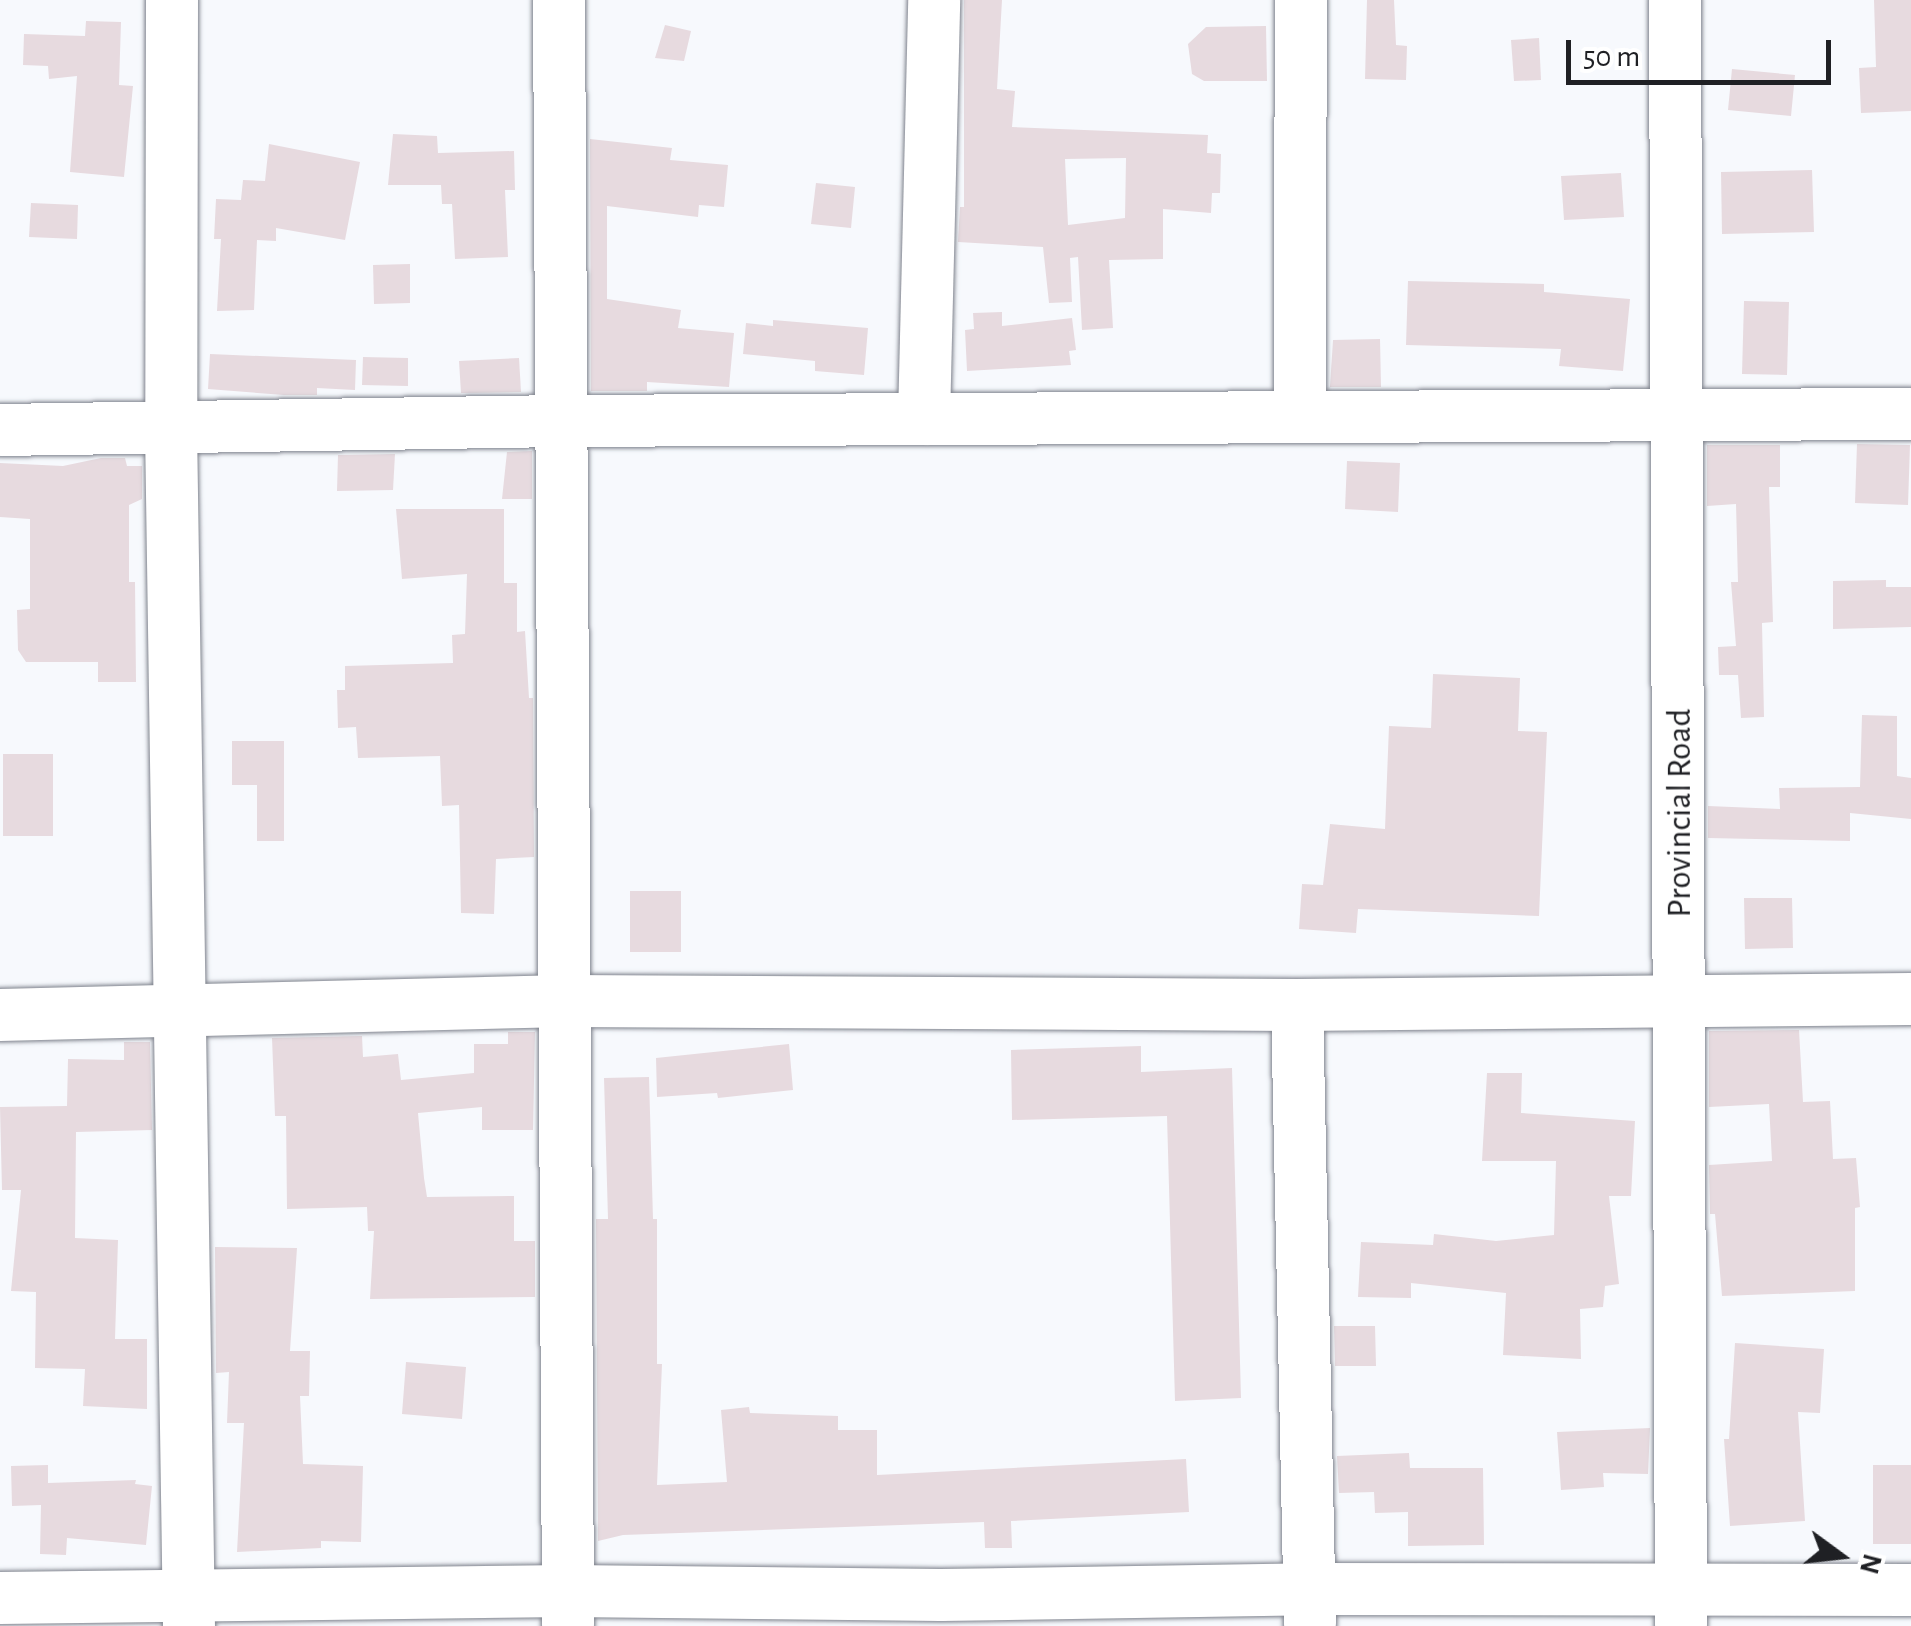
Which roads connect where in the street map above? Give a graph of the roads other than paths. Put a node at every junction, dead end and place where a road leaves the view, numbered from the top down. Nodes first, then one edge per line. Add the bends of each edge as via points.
1 (172, 0) edge
2 (559, 0) edge
3 (934, 0) edge
4 (1301, 0) edge
5 (1675, 0) edge
6 (1911, 414) edge
7 (1679, 416) junction
8 (1300, 417) junction
9 (924, 418) junction
10 (561, 421) junction
11 (171, 428) junction
12 (0, 430) edge
13 (1911, 1000) edge
14 (566, 1001) junction
15 (1681, 1004) junction
16 (1296, 1005) junction
17 (179, 1012) junction
18 (0, 1016) edge
19 (1911, 1590) edge
20 (0, 1598) edge
21 (1310, 1608) edge
22 (1680, 1608) edge
23 (568, 1609) edge
24 (941, 1611) edge
25 (189, 1612) edge

1 - 11 street
2 - 10 street
3 - 9 street
4 - 8 street
5 - 7 street, Provincial Road
6 - 7 street
7 - 8 street
7 - 15 street, Provincial Road
8 - 9 street
9 - 10 street
10 - 11 street
10 - 14 street
11 - 12 street
11 - 17 street
13 - 15 street
14 - 16 street
14 - 17 street
14 - 23 street
15 - 16 street
15 - 22 street, Provincial Road
16 - 21 street
17 - 18 street
17 - 25 street
19 - 22 street
20 - 25 street
21 - 22 street
21 - 24 street
23 - 24 street
23 - 25 street

